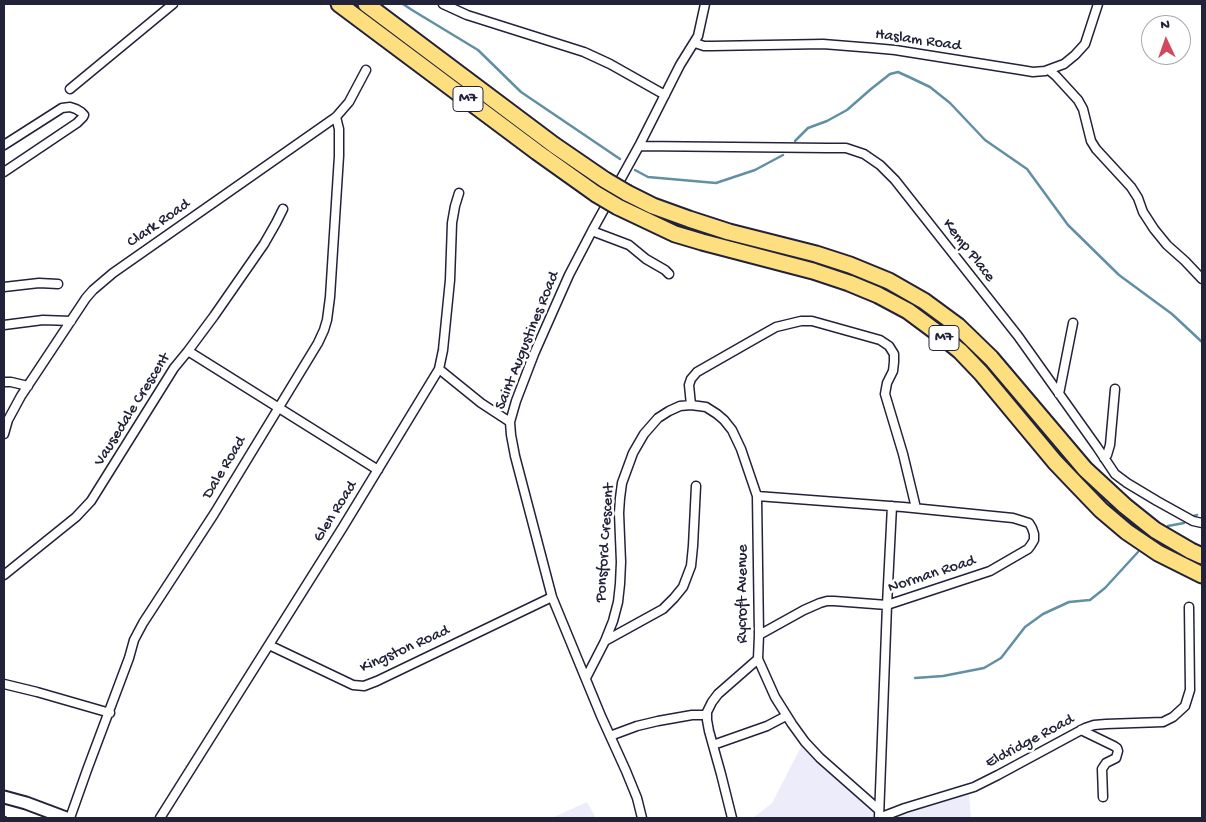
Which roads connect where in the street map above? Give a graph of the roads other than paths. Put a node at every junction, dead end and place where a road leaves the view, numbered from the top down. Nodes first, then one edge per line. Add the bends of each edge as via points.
1 (173, 4) edge
2 (339, 4) edge
3 (366, 4) edge
4 (443, 4) edge
5 (705, 4) edge
6 (1098, 4) edge
7 (695, 42) junction
8 (366, 70) dead end
9 (1049, 70) junction
10 (70, 89) dead end
11 (665, 95) junction
12 (336, 117) junction
13 (4, 145) edge
14 (639, 146) junction
15 (4, 172) edge
16 (460, 193) dead end
17 (283, 209) dead end
18 (592, 231) junction
19 (669, 274) dead end
20 (1202, 280) edge
21 (58, 284) dead end
22 (4, 288) edge
23 (71, 321) junction
24 (1073, 323) dead end
25 (4, 325) edge
26 (188, 351) junction
27 (439, 369) junction
28 (1064, 372) junction
29 (1049, 379) junction
30 (4, 382) edge
31 (28, 386) junction
32 (1115, 389) dead end
33 (1060, 394) junction
34 (691, 405) junction
35 (279, 407) junction
36 (510, 422) junction
37 (4, 434) edge
38 (1104, 458) junction
39 (378, 470) junction
40 (696, 486) dead end
41 (911, 486) junction
42 (757, 496) junction
43 (892, 506) junction
44 (903, 507) junction
45 (916, 508) junction
46 (1202, 523) edge
47 (1202, 556) edge
48 (4, 575) edge
49 (1202, 575) edge
50 (552, 597) junction
51 (887, 605) junction
52 (1189, 607) dead end
53 (759, 635) junction
54 (605, 641) junction
55 (269, 645) junction
56 (758, 658) junction
57 (586, 678) junction
58 (4, 684) edge
59 (110, 713) junction
60 (707, 715) junction
61 (786, 716) junction
62 (1081, 730) junction
63 (610, 736) junction
64 (713, 745) junction
65 (4, 796) edge
66 (1102, 797) dead end
67 (879, 815) edge
68 (66, 818) edge
69 (70, 818) edge
70 (160, 818) edge
71 (642, 818) edge
72 (732, 818) edge

1 - 10 street
2 - 49 highway, M7, bridge via 537,152 618,207 675,234 849,282 908,312 960,351 1055,462 1101,510 1158,553
3 - 47 highway, M7, bridge via 554,145 627,193 689,219 850,265 890,281 924,301 958,326 991,358 1085,469 1124,506 1155,530
4 - 11 street via 467,15 584,52
5 - 7 street, Saint Augustines Road
6 - 9 street, Haslam Road via 1085,44 1064,64
7 - 9 street, Haslam Road via 704,46 822,44 873,48 1033,72
7 - 11 street, Saint Augustines Road
8 - 12 street, Clark Road via 349,102
9 - 20 street via 1078,100 1091,141 1131,187 1154,229
11 - 14 street, Saint Augustines Road
12 - 23 street, Clark Road via 101,282
12 - 35 street, Dale Road via 339,156 327,320 318,343
13 - 15 street via 62,108 70,107 84,115
14 - 18 street, Saint Augustines Road
14 - 29 street, Kemp Place via 846,148 864,154 895,180
16 - 27 street, Glen Road via 452,223 449,290
17 - 26 street via 264,244
18 - 19 street via 629,245
18 - 36 street, Saint Augustines Road via 534,354
21 - 22 street
23 - 25 street via 43,320
23 - 31 street, Clark Road
24 - 28 street
26 - 35 street, Vausedale Crescent
26 - 48 street, Vausedale Crescent via 174,368 91,501
27 - 36 street
27 - 39 street, Glen Road
28 - 29 street
28 - 33 street
29 - 33 street, Kemp Place
30 - 31 street
31 - 37 street, Clark Road via 13,409
32 - 38 street via 1110,445
33 - 38 street, Kemp Place
34 - 41 street via 689,385 696,372 776,328 812,321 880,340 894,354 893,371 886,383 885,394
34 - 42 street, Rycroft Avenue via 706,407 732,430
34 - 54 street, Ponsford Crescent via 680,406 658,418 644,434 627,469 619,513 621,562 618,602
35 - 39 street, Vausedale Crescent
35 - 59 street, Dale Road via 134,640
36 - 50 street, Saint Augustines Road via 515,456
38 - 46 street, Kemp Place via 1115,474 1127,483 1157,502
39 - 55 street, Glen Road
40 - 54 street via 694,546 683,586 663,609
41 - 44 street
41 - 45 street
42 - 43 street
42 - 53 street, Rycroft Avenue
43 - 44 street
43 - 51 street
44 - 45 street
45 - 51 street, Norman Road via 1024,520 1032,528 1034,540 990,572
50 - 55 street, Kingston Road via 364,686 353,685
50 - 57 street, Saint Augustines Road
51 - 53 street, Norman Road via 827,601 813,605
51 - 67 street
52 - 62 street, Eldridge Road via 1190,690 1186,706 1163,722 1094,725
53 - 56 street, Rycroft Avenue
54 - 57 street, Ponsford Crescent
55 - 70 street, Glen Road
56 - 60 street, Rycroft Avenue via 718,694
56 - 61 street
57 - 63 street, Saint Augustines Road
58 - 59 street
59 - 69 street, Dale Road
60 - 63 street via 658,721
60 - 64 street
61 - 64 street
61 - 67 street via 820,758
62 - 66 street via 1118,751 1116,758 1102,769
62 - 67 street, Eldridge Road via 974,787
63 - 71 street, Saint Augustines Road via 637,798
64 - 72 street
65 - 68 main road

